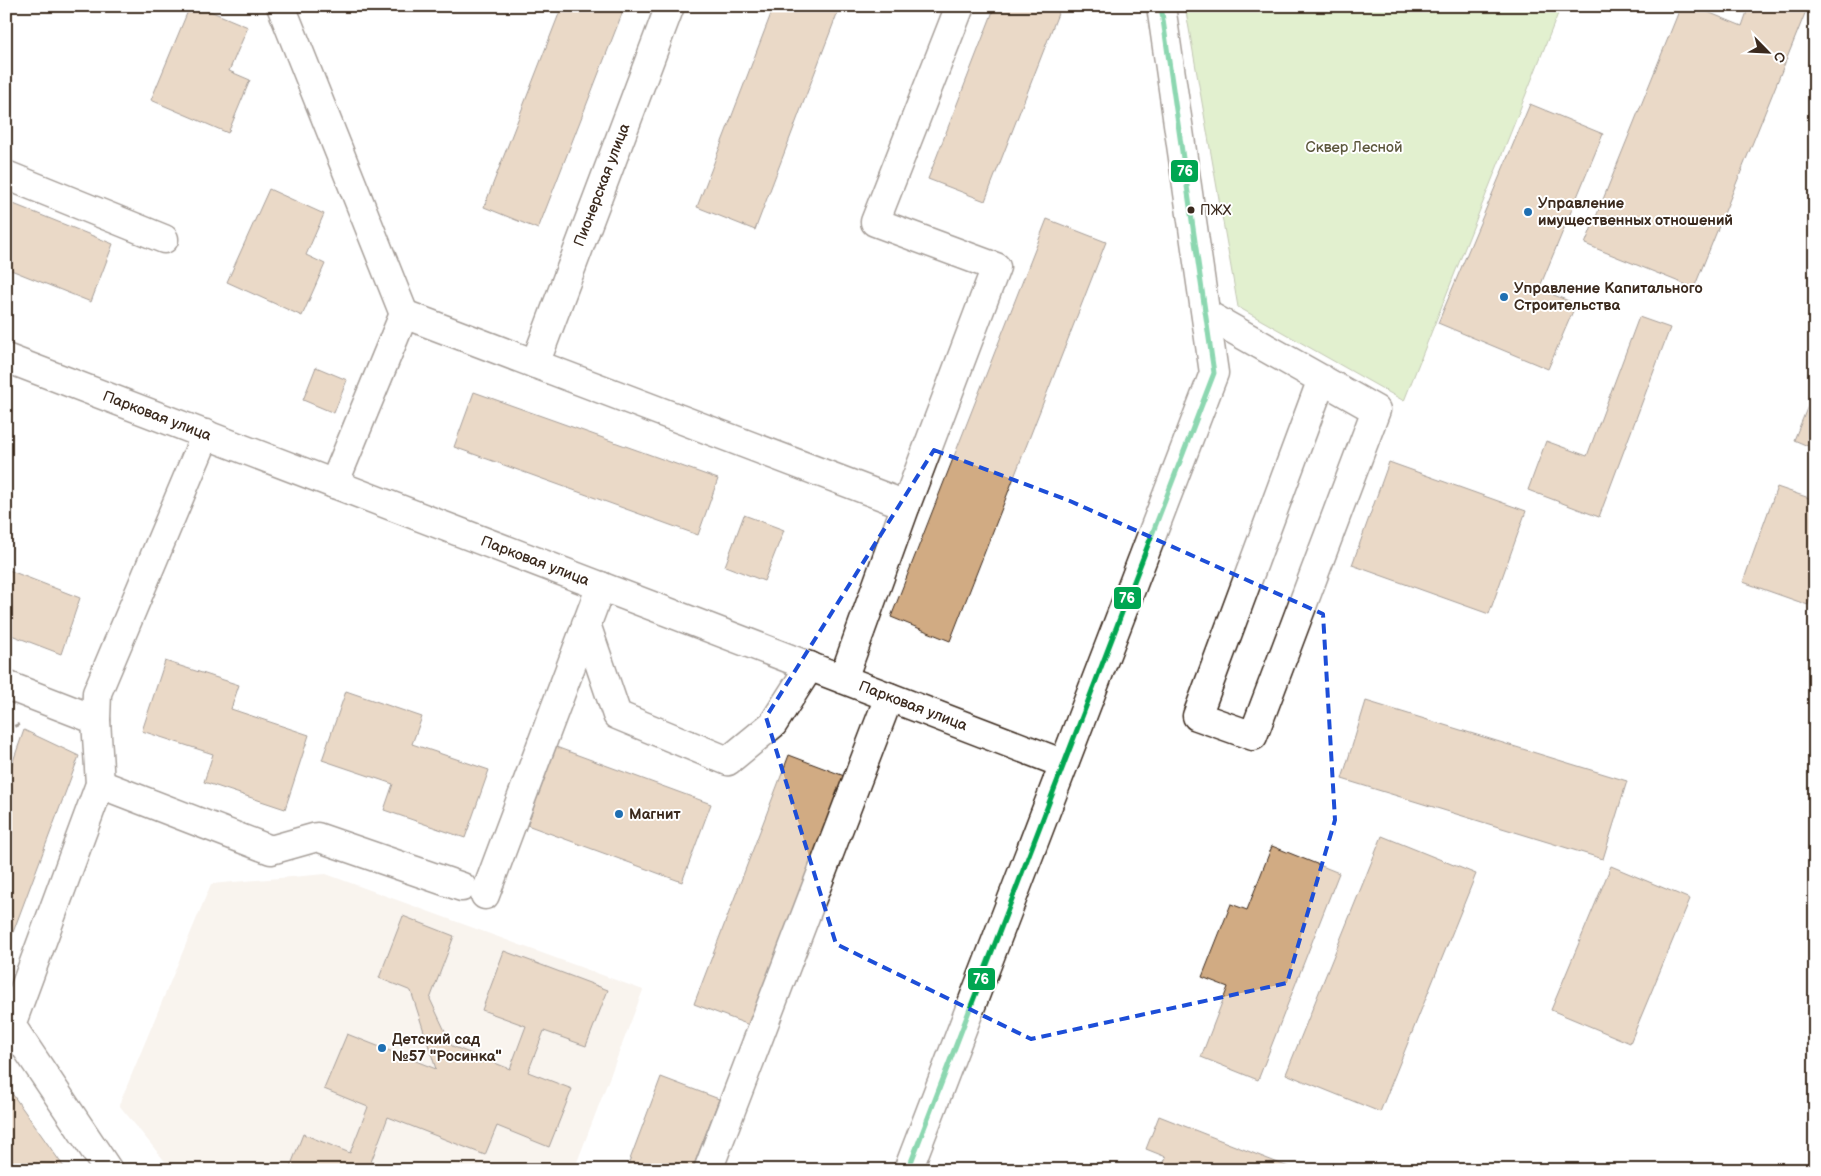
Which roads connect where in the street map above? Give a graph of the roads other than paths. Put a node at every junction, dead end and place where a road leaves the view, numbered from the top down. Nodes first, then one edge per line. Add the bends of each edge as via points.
1 (281, 6) edge
2 (670, 6) edge
3 (960, 6) edge
4 (1161, 6) edge
5 (6, 174) edge
6 (164, 239) dead end
7 (404, 314) junction
8 (1206, 314) junction
9 (6, 358) edge
10 (534, 364) junction
11 (1322, 379) junction
12 (206, 434) junction
13 (334, 484) junction
14 (906, 505) junction
15 (600, 586) junction
16 (586, 624) junction
17 (810, 666) junction
18 (842, 679) junction
19 (6, 685) edge
20 (889, 696) junction
21 (96, 720) junction
22 (1064, 764) junction
23 (100, 784) junction
24 (108, 1170) edge
25 (708, 1170) edge
26 (908, 1170) edge

1 - 7 street
2 - 10 street, Пионерская улица
3 - 14 street via 875,222 996,267
4 - 8 street
5 - 6 street
7 - 10 street
7 - 13 street
8 - 11 street
8 - 22 street via 1214,373
9 - 12 street, Парковая улица
10 - 14 street
11 - 11 street via 1376,410 1253,736 1197,716
12 - 13 street, Парковая улица
12 - 21 street via 97,693
13 - 15 street, Парковая улица
14 - 18 street
15 - 16 street
15 - 17 street, Парковая улица
16 - 17 street via 617,715 728,761 773,724
16 - 23 street via 473,891 317,837 271,850
17 - 18 street, Парковая улица
18 - 20 street, Парковая улица
19 - 21 street
20 - 22 street, Парковая улица
20 - 25 street
21 - 23 street
22 - 26 street
23 - 24 street via 11,1026

